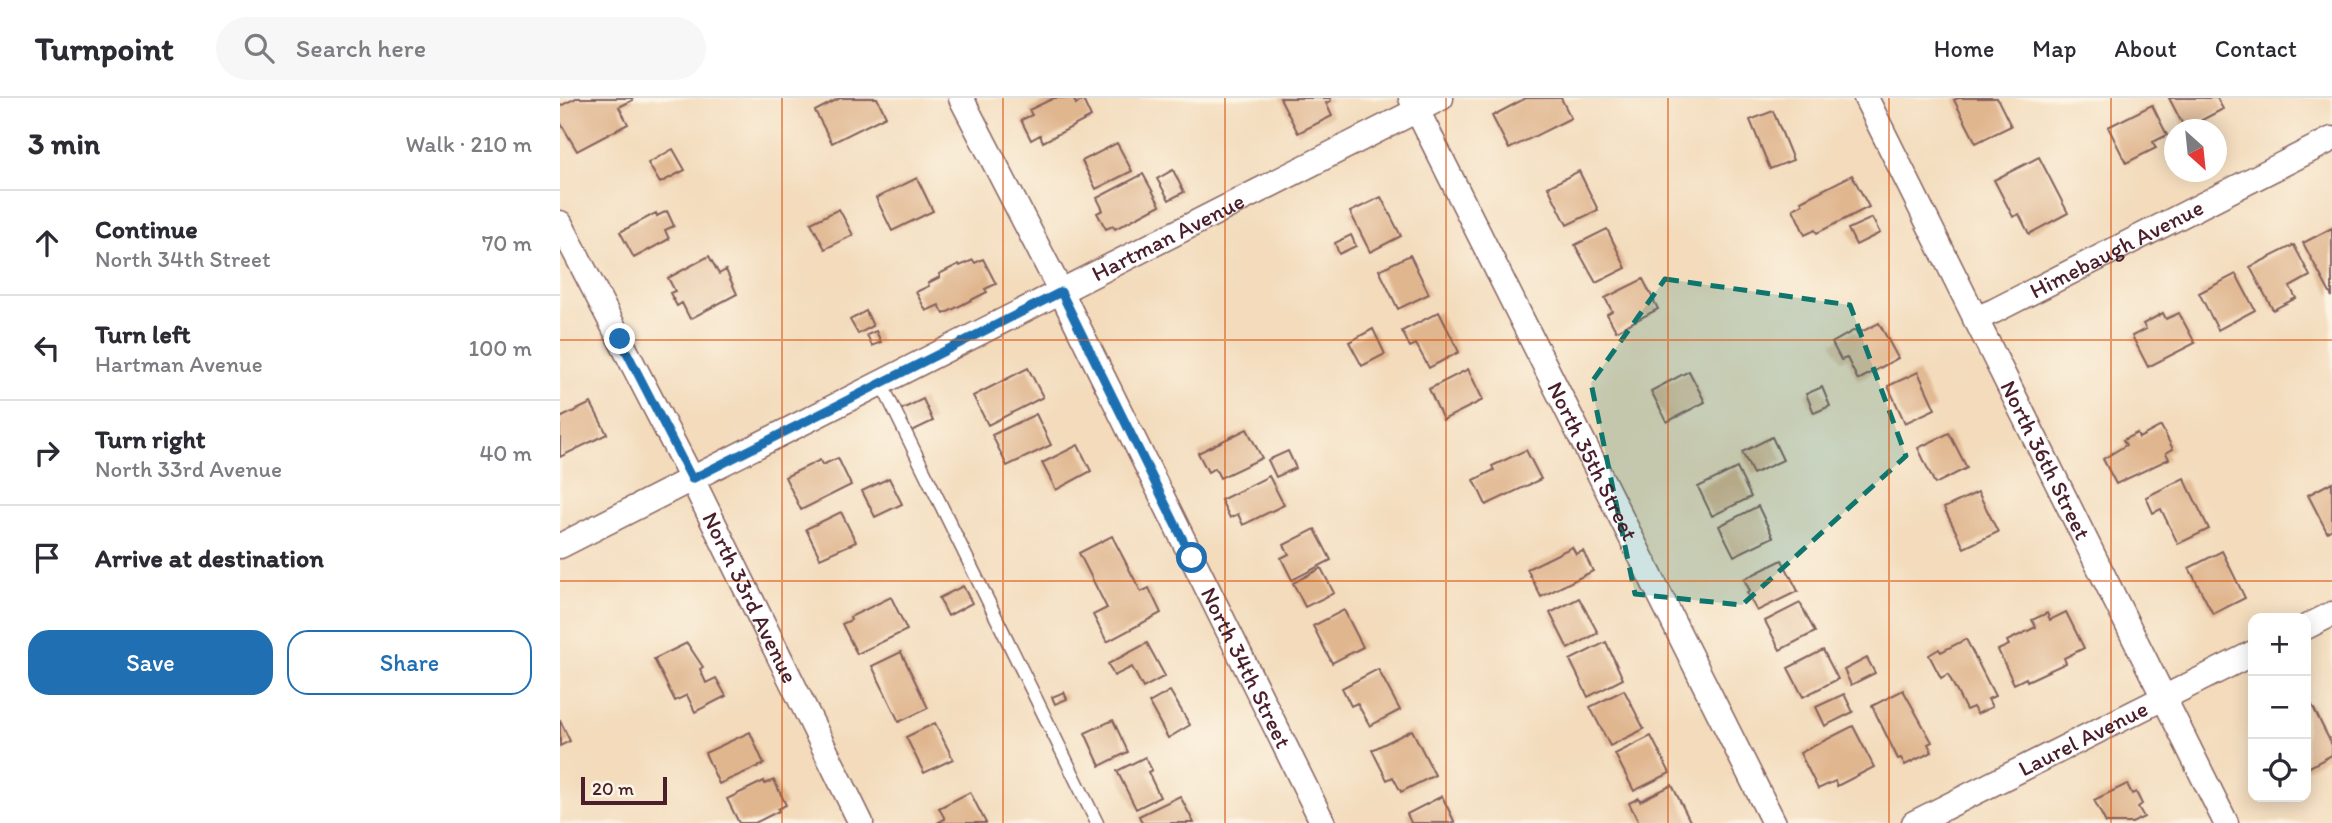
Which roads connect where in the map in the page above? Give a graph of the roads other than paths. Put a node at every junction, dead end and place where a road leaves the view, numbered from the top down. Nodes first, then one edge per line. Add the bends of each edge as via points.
1 (961, 98) edge
2 (1441, 98) edge
3 (1866, 98) edge
4 (1415, 104) edge
5 (2332, 139) edge
6 (560, 223) edge
7 (1061, 292) junction
8 (1976, 318) junction
9 (881, 383) junction
10 (692, 479) junction
11 (560, 546) edge
12 (2332, 614) edge
13 (2311, 624) edge
14 (2248, 656) edge
15 (2164, 699) junction
16 (861, 823) edge
17 (1097, 823) edge
18 (1323, 823) edge
19 (1774, 823) edge
20 (1914, 823) edge
21 (2226, 823) edge

1 - 7 street, North 34th Street
2 - 4 street, Hartman Avenue
3 - 8 street, North 36th Street
4 - 7 street, Hartman Avenue
4 - 19 street, North 35th Street
5 - 8 street, Himebaugh Avenue
6 - 10 street, North 33rd Avenue
7 - 9 street, Hartman Avenue
7 - 18 street, North 34th Street
8 - 15 street, North 36th Street
9 - 10 street, Hartman Avenue
9 - 17 lane
10 - 11 street, Hartman Avenue
10 - 16 street, North 33rd Avenue
12 - 13 street
14 - 15 street, Laurel Avenue
15 - 20 street, Laurel Avenue
15 - 21 street, North 36th Street

